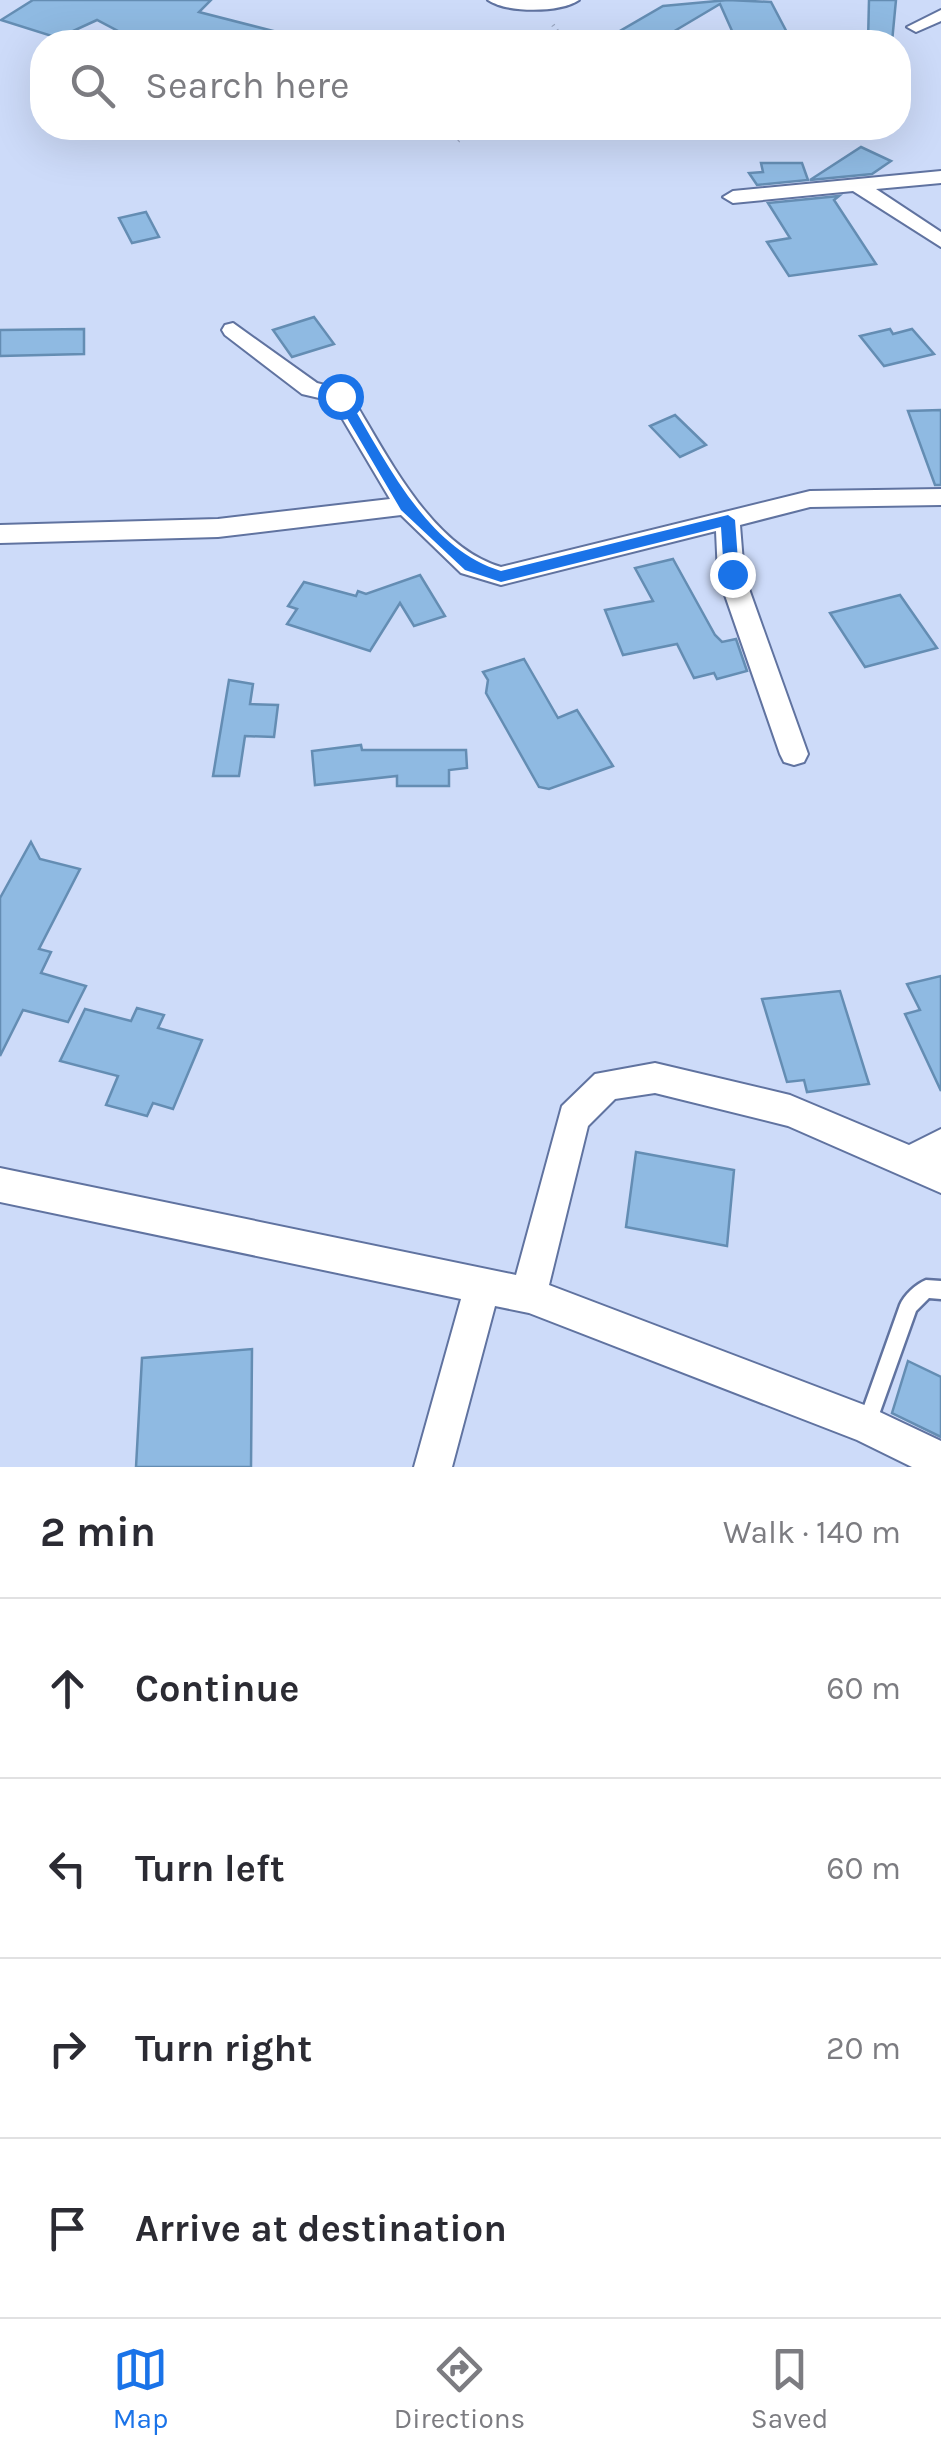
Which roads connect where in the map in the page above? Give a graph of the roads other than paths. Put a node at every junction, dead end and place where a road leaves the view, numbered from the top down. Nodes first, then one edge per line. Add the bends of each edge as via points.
1 (496, 0) edge
2 (571, 0) edge
3 (941, 16) edge
4 (916, 27) dead end
5 (941, 177) edge
6 (857, 185) junction
7 (732, 197) dead end
8 (941, 241) edge
9 (233, 330) dead end
10 (941, 497) edge
11 (406, 506) junction
12 (728, 520) junction
13 (0, 534) edge
14 (794, 754) dead end
15 (941, 1144) edge
16 (926, 1169) edge
17 (0, 1185) edge
18 (483, 1285) junction
19 (941, 1290) edge
20 (530, 1295) junction
21 (866, 1424) junction
22 (941, 1460) edge
23 (433, 1467) edge

1 - 2 street
3 - 4 street
5 - 6 street
6 - 7 street
6 - 8 street
9 - 11 street via 310,389 340,396
10 - 12 street via 810,499
11 - 12 street via 470,566 501,576
11 - 13 street via 218,528
12 - 14 street via 732,574
15 - 16 street
16 - 20 street via 790,1111 655,1078 608,1085 574,1117
17 - 18 street
18 - 20 street
18 - 23 street
19 - 21 lane via 926,1288 909,1305
20 - 21 street
21 - 22 street

